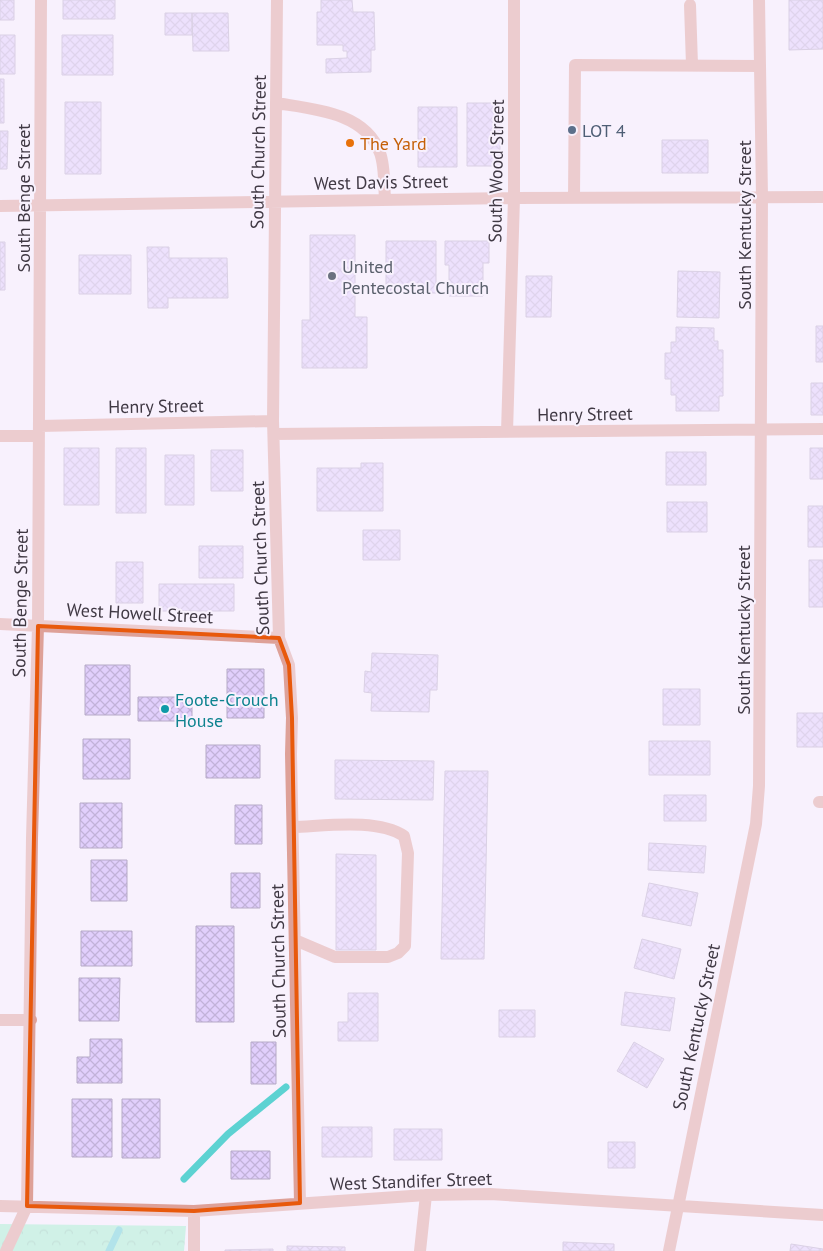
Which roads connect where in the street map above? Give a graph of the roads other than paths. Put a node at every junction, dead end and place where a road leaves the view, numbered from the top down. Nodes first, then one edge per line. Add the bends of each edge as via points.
1 (41, 0) edge
2 (277, 0) edge
3 (514, 0) edge
4 (759, 0) edge
5 (690, 5) dead end
6 (692, 65) junction
7 (760, 66) junction
8 (276, 103) junction
9 (762, 196) junction
10 (823, 197) edge
11 (514, 198) junction
12 (574, 198) junction
13 (385, 200) junction
14 (275, 201) junction
15 (0, 206) edge
16 (41, 206) junction
17 (273, 420) junction
18 (823, 429) edge
19 (762, 430) junction
20 (39, 431) junction
21 (507, 432) junction
22 (274, 434) junction
23 (0, 436) edge
24 (0, 624) edge
25 (38, 626) junction
26 (279, 638) junction
27 (293, 827) junction
28 (295, 940) junction
29 (0, 1020) edge
30 (31, 1020) junction
31 (426, 1195) junction
32 (300, 1203) junction
33 (678, 1205) junction
34 (0, 1206) edge
35 (27, 1206) junction
36 (194, 1210) junction
37 (823, 1214) edge
38 (6, 1251) edge
39 (194, 1251) edge
40 (420, 1251) edge
41 (669, 1251) edge

1 - 16 street, South Benge Street
2 - 8 street, South Church Street
3 - 11 street, South Wood Street
4 - 7 street, South Kentucky Street
5 - 6 street
6 - 7 street
6 - 12 street via 575,65
7 - 9 street, South Kentucky Street
8 - 13 street via 322,110 353,121 369,136 380,153
8 - 14 street, South Church Street
9 - 10 street, West Davis Street
9 - 12 street, West Davis Street
9 - 19 street, South Kentucky Street
11 - 12 street, West Davis Street
11 - 13 street, West Davis Street
11 - 21 street, South Wood Street
13 - 14 street, West Davis Street
14 - 16 street, West Davis Street
14 - 17 street, South Church Street
15 - 16 street, West Davis Street
16 - 20 street, South Benge Street
17 - 20 street, Henry Street
17 - 22 street, South Church Street
18 - 19 street, Henry Street
19 - 21 street, Henry Street
19 - 33 street, South Kentucky Street via 756,824
20 - 23 street, Henry Street
20 - 25 street, South Benge Street
21 - 22 street, Henry Street
22 - 26 street, South Church Street
24 - 25 street, West Howell Street
25 - 26 street, West Howell Street
25 - 30 street, South Benge Street
26 - 27 street, South Church Street via 289,665
27 - 28 street, South Church Street
27 - 28 street via 392,828 404,836 408,853 405,946 398,953 388,957 335,957
28 - 32 street, South Church Street
29 - 30 street
30 - 35 street, South Benge Street
31 - 32 street, West Standifer Street
31 - 33 street, West Standifer Street via 490,1194
31 - 40 street
32 - 36 street, West Standifer Street
33 - 37 street, West Standifer Street
33 - 41 street, South Kentucky Street
34 - 35 street, West Standifer Street
35 - 36 street, West Standifer Street
35 - 38 street
36 - 39 street

